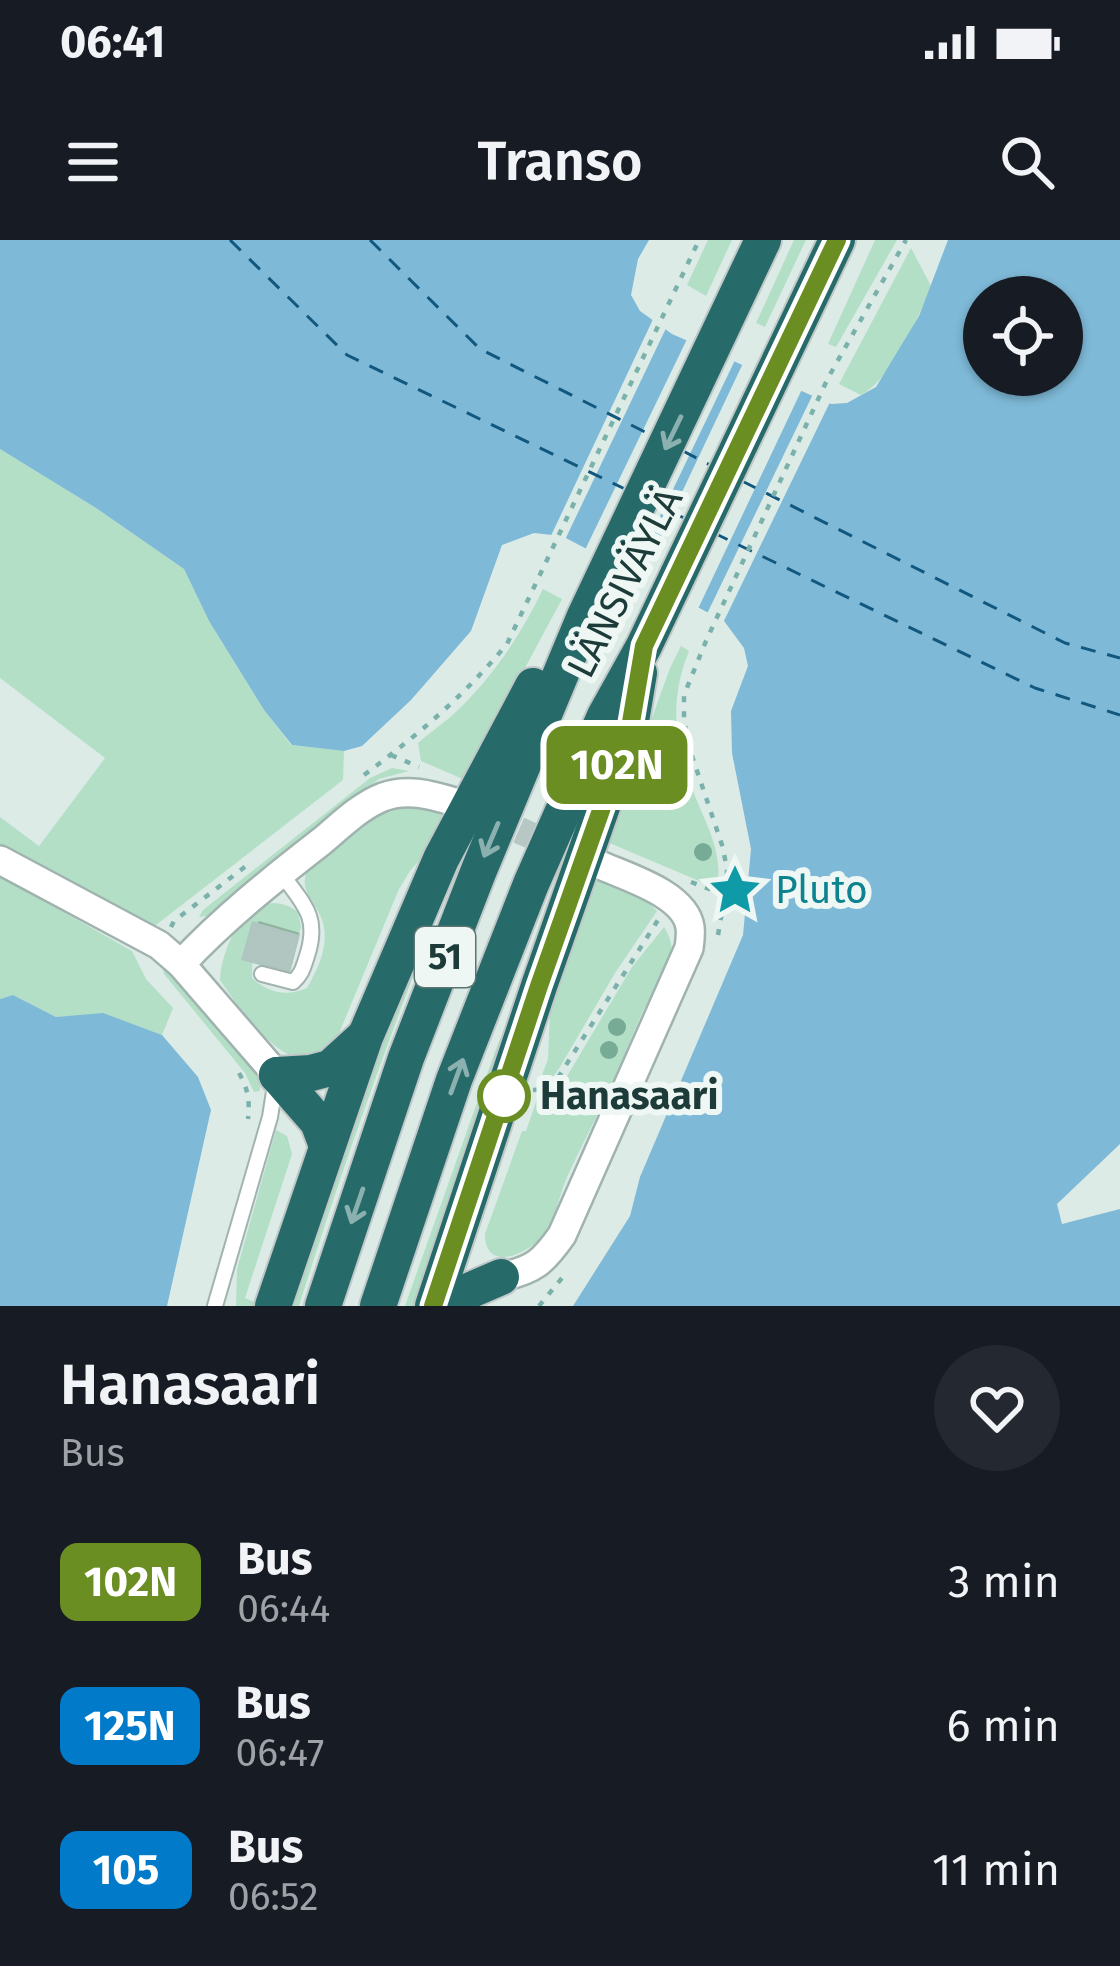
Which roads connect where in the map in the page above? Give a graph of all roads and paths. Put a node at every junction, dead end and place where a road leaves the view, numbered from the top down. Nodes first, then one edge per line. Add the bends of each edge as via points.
1 (700, 240) edge
2 (763, 240) edge
3 (837, 240) edge
4 (906, 240) edge
5 (585, 616) junction
6 (706, 640) dead end
7 (644, 646) junction
8 (355, 782) dead end
9 (455, 802) tunnel mouth
10 (0, 860) edge
11 (273, 862) junction
12 (600, 865) tunnel mouth
13 (669, 897) junction
14 (159, 945) junction
15 (181, 964) junction
16 (262, 974) dead end
17 (365, 1036) junction
18 (238, 1072) dead end
19 (277, 1076) junction
20 (531, 1090) dead end
21 (250, 1102) junction
22 (270, 1117) junction
23 (246, 1130) dead end
24 (327, 1146) junction
25 (458, 1231) junction
26 (568, 1272) dead end
27 (501, 1277) junction
28 (215, 1306) edge
29 (274, 1306) edge
30 (323, 1306) edge
31 (378, 1306) edge
32 (433, 1306) edge
33 (539, 1306) edge

1 - 8 path via 507,644 442,715
2 -> 5 highway, LÄNSIVÄYLÄ / 51
3 - 7 highway, LÄNSIVÄYLÄ / 51
4 - 6 path via 828,377
5 - 17 highway via 550,654 441,860
5 -> 30 highway, LÄNSIVÄYLÄ / 51 via 406,1058
7 - 25 highway via 630,728
31 -> 7 highway, LÄNSIVÄYLÄ / 51 via 531,884
9 - 11 street via 423,792 381,798
10 - 14 street
11 - 14 path via 174,921
11 - 15 street
11 - 16 lane via 314,934 301,976 293,982
12 - 13 street
13 - 20 path via 554,1084
13 - 27 street via 690,926 689,948 562,1235 546,1258
14 - 15 street
15 - 19 street
17 - 19 highway via 331,1068
17 - 24 highway
18 - 21 path
19 - 22 lane
19 - 24 highway via 318,1122
21 - 22 path
21 - 23 path
22 - 28 lane
24 - 29 highway
25 - 27 highway via 474,1257
25 - 32 highway
26 - 33 path
27 - 32 highway

